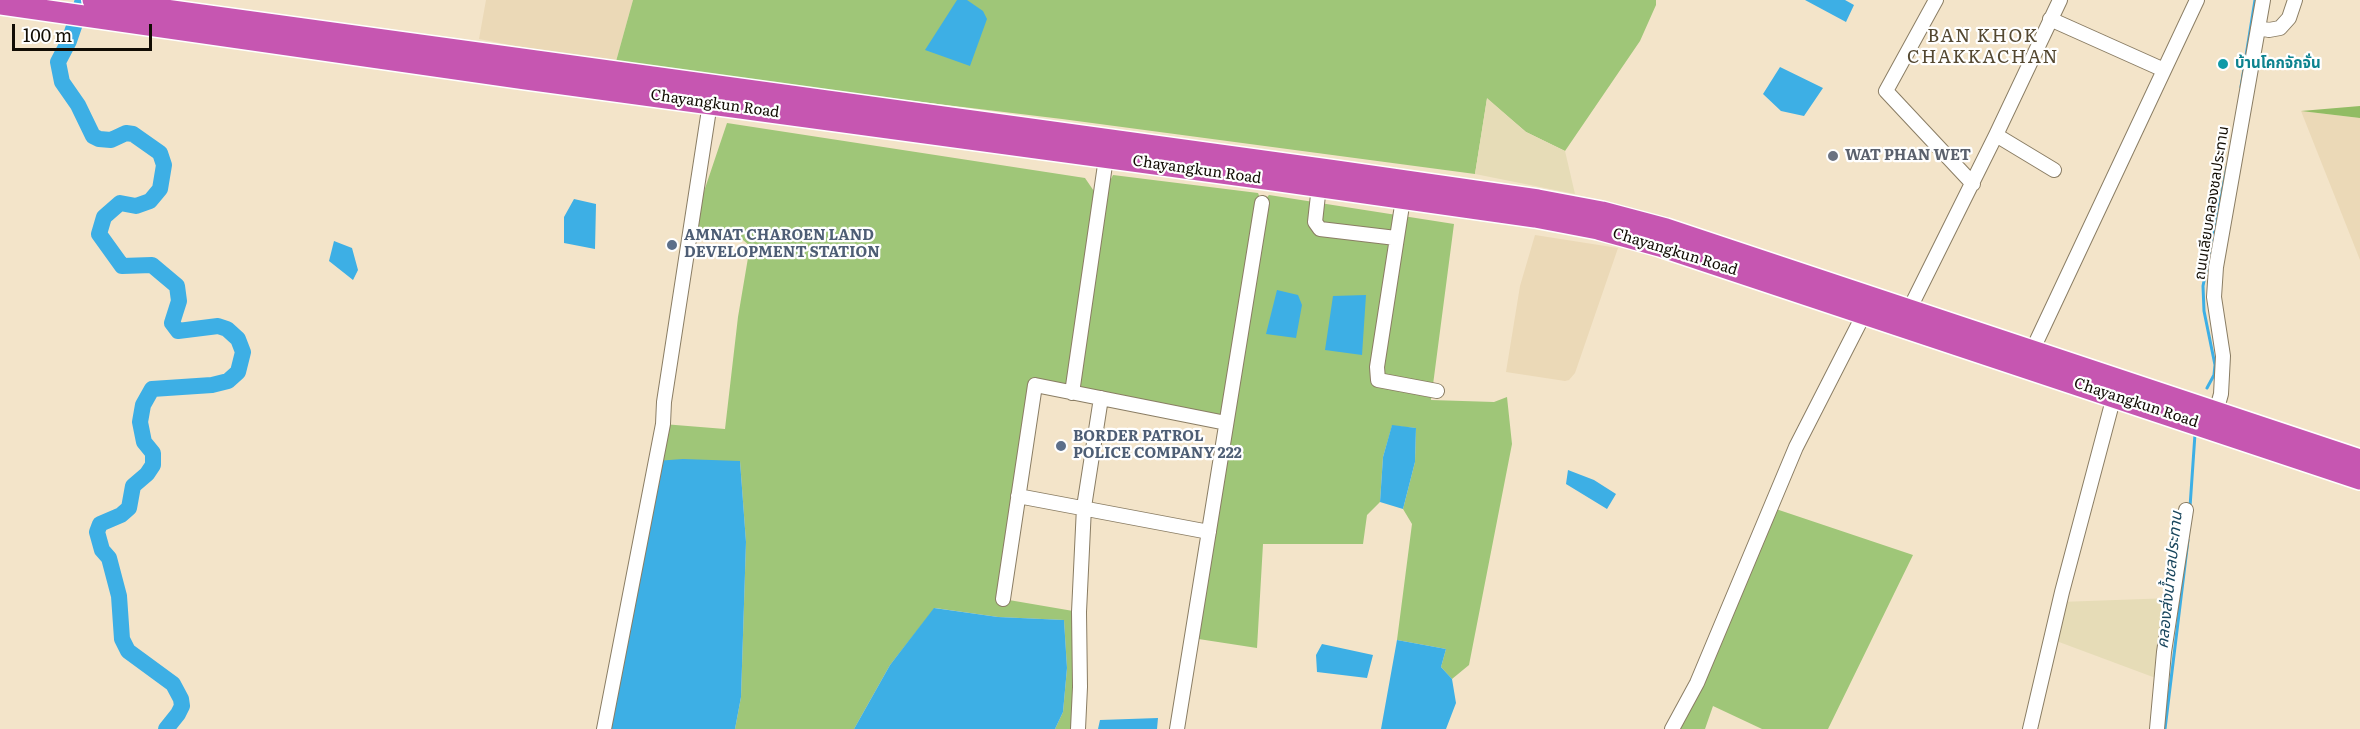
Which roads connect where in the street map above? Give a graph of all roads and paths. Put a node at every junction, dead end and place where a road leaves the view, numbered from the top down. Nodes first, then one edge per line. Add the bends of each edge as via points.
1 (1936, 0) edge
2 (2060, 0) edge
3 (2197, 0) edge
4 (2263, 0) edge
5 (2295, 0) edge
6 (0, 4) edge
7 (94, 6) edge
8 (2050, 19) junction
9 (2258, 28) junction
10 (2164, 70) junction
11 (710, 103) junction
12 (1996, 135) junction
13 (1158, 156) junction
14 (1106, 158) junction
15 (2054, 170) dead end
16 (1972, 184) junction
17 (1319, 186) junction
18 (1403, 198) junction
19 (1262, 203) dead end
20 (1396, 238) junction
21 (1911, 311) junction
22 (1863, 314) junction
23 (2032, 351) junction
24 (1437, 391) dead end
25 (1072, 393) junction
26 (2114, 396) junction
27 (1101, 398) junction
28 (2216, 412) junction
29 (1226, 423) junction
30 (2360, 460) edge
31 (2360, 479) edge
32 (1018, 496) junction
33 (1084, 507) junction
34 (2186, 510) dead end
35 (1209, 532) junction
36 (1003, 599) dead end
37 (604, 729) edge
38 (1078, 729) edge
39 (1178, 729) edge
40 (1672, 729) edge
41 (2030, 729) edge
42 (2157, 729) edge

1 - 16 street via 1886,91
2 - 8 street
3 - 10 street
4 - 9 street, ถนนเลียบคลองชลประทาน
5 - 9 street via 2289,18 2280,28
6 - 7 highway, Chayangkun Road via 64,13
7 - 11 highway, Chayangkun Road
7 - 13 highway, Chayangkun Road
8 - 10 street
8 - 12 street
9 - 28 street, ถนนเลียบคลองชลประทาน via 2216,267 2214,297 2223,356
10 - 23 street
11 - 14 highway, Chayangkun Road
11 - 37 street via 663,424
12 - 15 street
12 - 16 street
13 - 14 highway, Chayangkun Road
13 - 17 highway, Chayangkun Road
13 - 21 highway, Chayangkun Road via 1538,200 1602,212 1666,229
14 - 25 street
16 - 21 street
17 - 18 highway, Chayangkun Road
17 - 20 street via 1315,222 1320,229
18 - 20 street
18 - 22 highway, Chayangkun Road via 1598,229
19 - 29 street
20 - 24 street via 1378,380
21 - 23 highway, Chayangkun Road
22 - 26 highway, Chayangkun Road
22 - 40 street via 1796,447 1697,683
23 - 28 highway, Chayangkun Road
25 - 27 street
25 - 32 street via 1035,385
26 - 31 highway, Chayangkun Road
26 - 41 street
27 - 29 street
27 - 33 street
28 - 30 highway, Chayangkun Road
29 - 35 street
32 - 33 street
32 - 36 street
33 - 35 street
33 - 38 street
34 - 42 street via 2164,652
35 - 39 street

